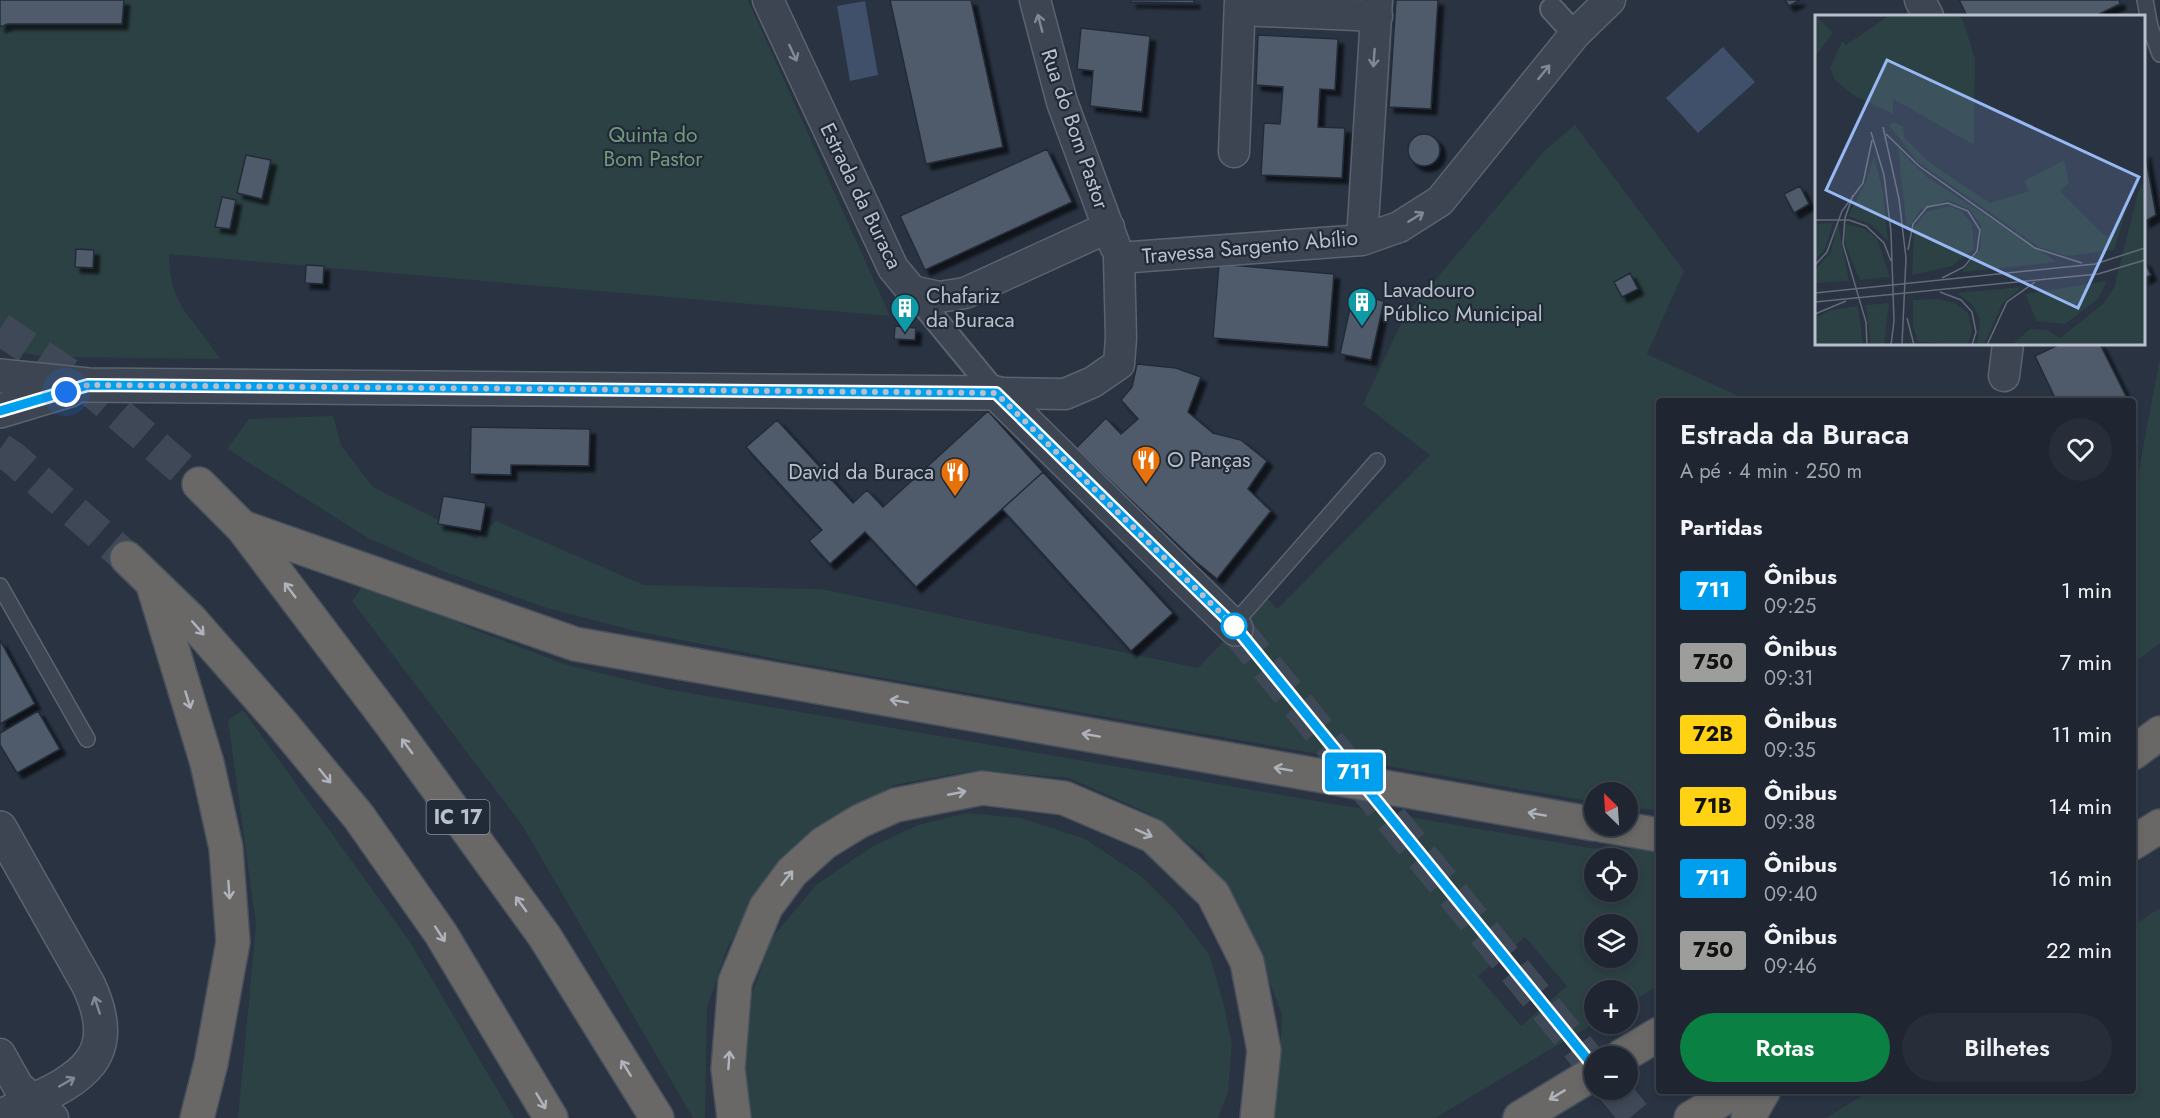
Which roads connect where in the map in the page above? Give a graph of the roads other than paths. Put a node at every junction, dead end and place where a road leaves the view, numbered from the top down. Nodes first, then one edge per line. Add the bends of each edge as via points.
1 (768, 0) edge
2 (1035, 0) edge
3 (1610, 0) edge
4 (1920, 0) edge
5 (2145, 0) edge
6 (1240, 5) edge
7 (1377, 8) edge
8 (1551, 9) dead end
9 (1928, 15) edge
10 (1575, 34) junction
11 (2160, 54) edge
12 (1234, 152) dead end
13 (1109, 227) junction
14 (1362, 240) junction
15 (1119, 258) junction
16 (912, 291) junction
17 (2008, 345) edge
18 (0, 376) edge
19 (2004, 376) dead end
20 (88, 385) junction
21 (996, 393) junction
22 (0, 411) edge
23 (1377, 461) dead end
24 (199, 484) tunnel mouth
25 (242, 527) junction
26 (127, 558) tunnel mouth
27 (153, 584) junction
28 (0, 586) edge
29 (1235, 627) joint
30 (2160, 734) edge
31 (87, 740) dead end
32 (2136, 751) edge
33 (1584, 822) edge
34 (2160, 826) edge
35 (0, 828) edge
36 (1638, 831) edge
37 (1656, 834) edge
38 (2136, 841) edge
39 (1656, 1036) edge
40 (1638, 1046) edge
41 (0, 1054) edge
42 (211, 1063) junction
43 (1584, 1079) edge
44 (1731, 1094) edge
45 (1762, 1094) edge
46 (43, 1109) edge
47 (0, 1117) edge
48 (197, 1118) edge
49 (214, 1118) edge
50 (551, 1118) edge
51 (657, 1118) edge
52 (734, 1118) edge
53 (1257, 1118) edge
54 (1520, 1118) edge
55 (1692, 1118) edge
56 (1748, 1118) edge

1 -> 16 street, Estrada da Buraca via 893,268
13 -> 2 street, Rua do Bom Pastor via 1062,102
3 - 10 street, Travessa Sargento Abílio
4 - 9 street
5 - 11 lane
6 - 7 street
6 - 12 street
7 -> 14 street
8 - 10 street
14 -> 10 street, Travessa Sargento Abílio via 1399,227 1440,201
13 - 15 street, Rua do Bom Pastor
13 - 16 street via 965,293 939,297
14 - 15 street, Travessa Sargento Abílio
15 - 21 street, Travessa Sargento Abílio via 1119,364 1093,382 1065,394
16 - 21 street, Estrada da Buraca
17 - 19 street
18 - 20 street
20 - 21 street
20 - 22 street
21 - 29 street, Estrada da Buraca
23 - 29 lane
24 - 25 highway, IC 17
33 -> 25 highway via 575,644
51 -> 25 highway, IC 17 via 545,937
26 - 27 highway
27 -> 42 highway via 207,763 226,848 233,942
27 -> 50 highway via 191,620 359,817 441,934
28 - 31 lane
30 - 32 highway
34 - 38 highway
46 -> 35 street via 91,1061 102,1035 101,1019 97,1003
36 - 37 highway
39 - 40 highway
41 - 46 street via 18,1086
42 - 48 highway
42 - 49 highway
43 -> 54 highway
44 - 55 highway
45 - 56 highway
46 - 47 street
52 -> 53 highway via 728,1069 735,982 766,906 792,872 824,843 860,822 896,805 982,788 1064,798 1153,836 1212,894 1247,962 1264,1050

